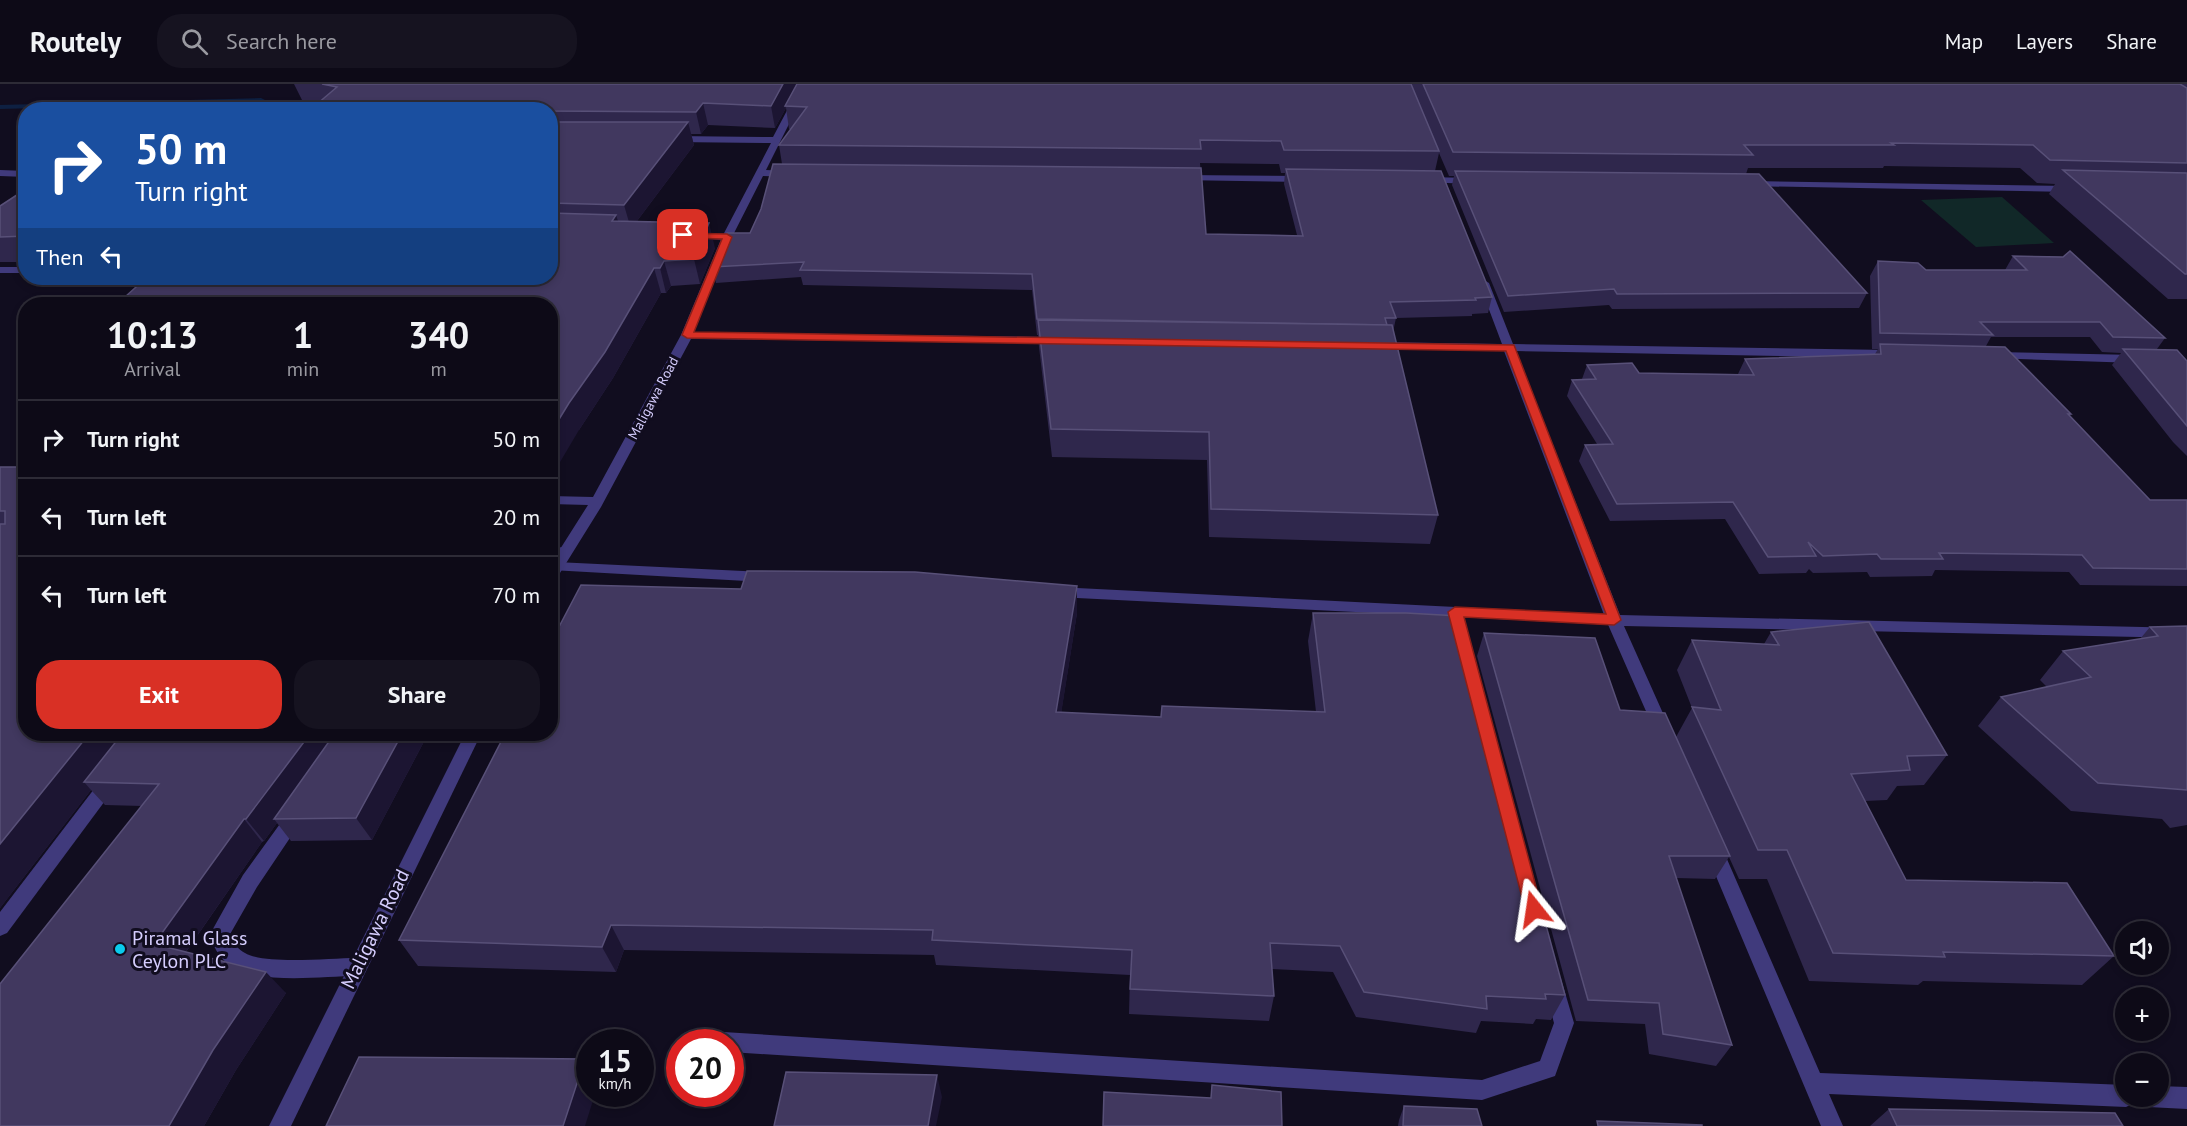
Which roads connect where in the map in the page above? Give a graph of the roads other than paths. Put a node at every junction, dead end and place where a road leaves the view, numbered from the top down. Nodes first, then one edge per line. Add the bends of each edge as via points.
1 (805, 84) edge
2 (657, 139) edge
3 (776, 140) junction
4 (0, 173) edge
5 (761, 173) junction
6 (18, 174) edge
7 (797, 174) edge
8 (1167, 177) edge
9 (1310, 179) edge
10 (1418, 180) edge
11 (1489, 181) edge
12 (1737, 184) edge
13 (2080, 190) edge
14 (680, 235) edge
15 (727, 237) junction
16 (1476, 264) edge
17 (0, 270) edge
18 (18, 270) edge
19 (687, 335) junction
20 (1069, 341) edge
21 (1367, 345) edge
22 (1510, 348) junction
23 (1902, 354) edge
24 (1985, 356) edge
25 (2151, 359) edge
26 (558, 500) edge
27 (597, 501) junction
28 (558, 558) edge
29 (558, 562) edge
30 (781, 578) edge
31 (1041, 591) edge
32 (1455, 612) junction
33 (1614, 620) junction
34 (2187, 633) edge
35 (1461, 635) edge
36 (1666, 738) edge
37 (469, 741) edge
38 (119, 770) edge
39 (308, 798) edge
40 (1708, 835) edge
41 (0, 927) edge
42 (1549, 966) edge
43 (356, 967) junction
44 (744, 1043) edge
45 (1816, 1083) junction
46 (2115, 1096) edge
47 (2169, 1097) edge
48 (2187, 1098) edge
49 (280, 1126) edge
50 (1832, 1126) edge

1 - 3 street, Maligawa Road
2 - 3 street
3 - 5 street, Maligawa Road
4 - 6 street
5 - 7 street
5 - 15 street, Maligawa Road
8 - 9 street
10 - 11 street
12 - 13 street
14 - 15 street
15 - 19 street, Maligawa Road
16 - 22 street
17 - 18 street
19 - 20 street
19 - 27 street, Maligawa Road
21 - 22 street
22 - 23 street
22 - 33 street
24 - 25 street
26 - 27 street
27 - 28 street, Maligawa Road
29 - 30 street
31 - 32 street
32 - 33 street
32 - 35 street
33 - 34 street
33 - 36 street
37 - 43 street, Maligawa Road
38 - 41 street
39 - 43 street via 250,880 219,936 225,949 243,963
40 - 45 street
42 - 44 street via 1564,1023 1548,1069 1482,1090
43 - 49 street, Maligawa Road
45 - 46 street
45 - 50 street
47 - 48 street

